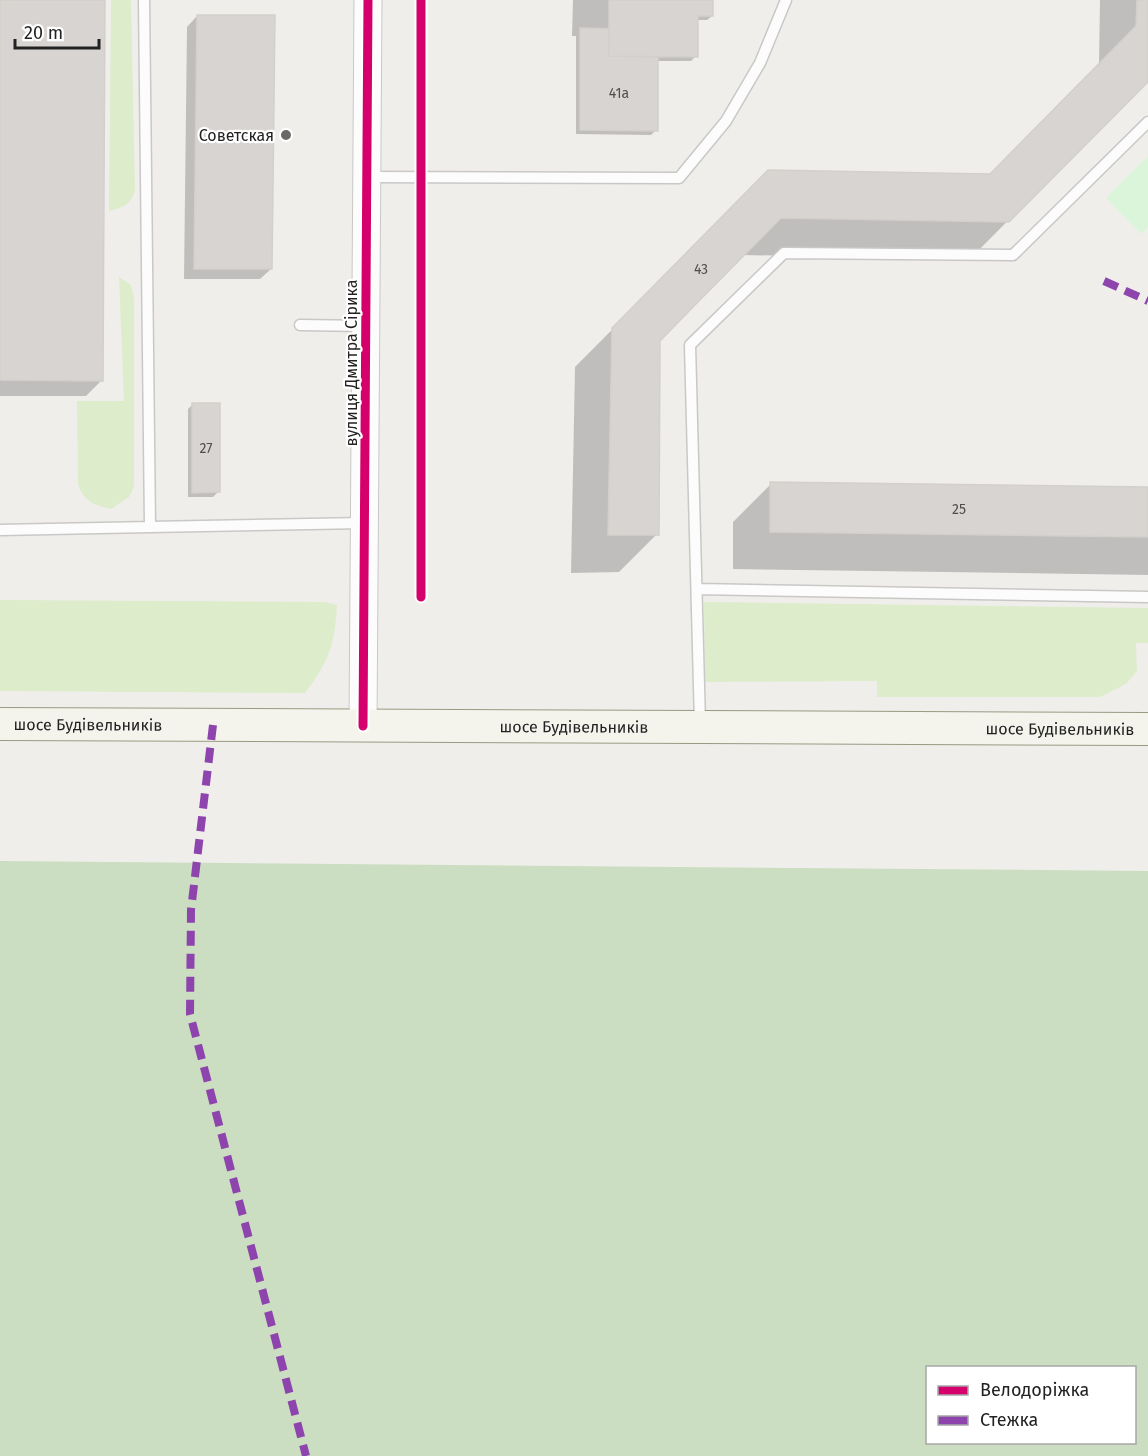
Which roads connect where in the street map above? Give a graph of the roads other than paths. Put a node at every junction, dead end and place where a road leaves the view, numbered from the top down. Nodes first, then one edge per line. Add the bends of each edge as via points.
1 (144, 0) edge
2 (368, 0) edge
3 (786, 0) edge
4 (1148, 122) edge
5 (367, 177) junction
6 (300, 325) dead end
7 (366, 326) junction
8 (365, 523) junction
9 (150, 526) junction
10 (0, 530) edge
11 (698, 589) junction
12 (1148, 597) edge
13 (0, 724) edge
14 (363, 726) junction
15 (700, 728) junction
16 (1148, 729) edge

1 - 9 lane
2 - 5 street, вулиця Дмитра Сірика
3 - 5 lane via 760,63 726,121 679,178
4 - 11 lane via 1013,255 784,253 690,345
5 - 7 street, вулиця Дмитра Сірика
6 - 7 lane
7 - 8 street, вулиця Дмитра Сірика
8 - 9 lane
8 - 14 street, вулиця Дмитра Сірика
9 - 10 lane
11 - 12 lane
11 - 15 lane
13 - 14 main road, шосе Будівельників
14 - 15 main road, шосе Будівельників
15 - 16 main road, шосе Будівельників

